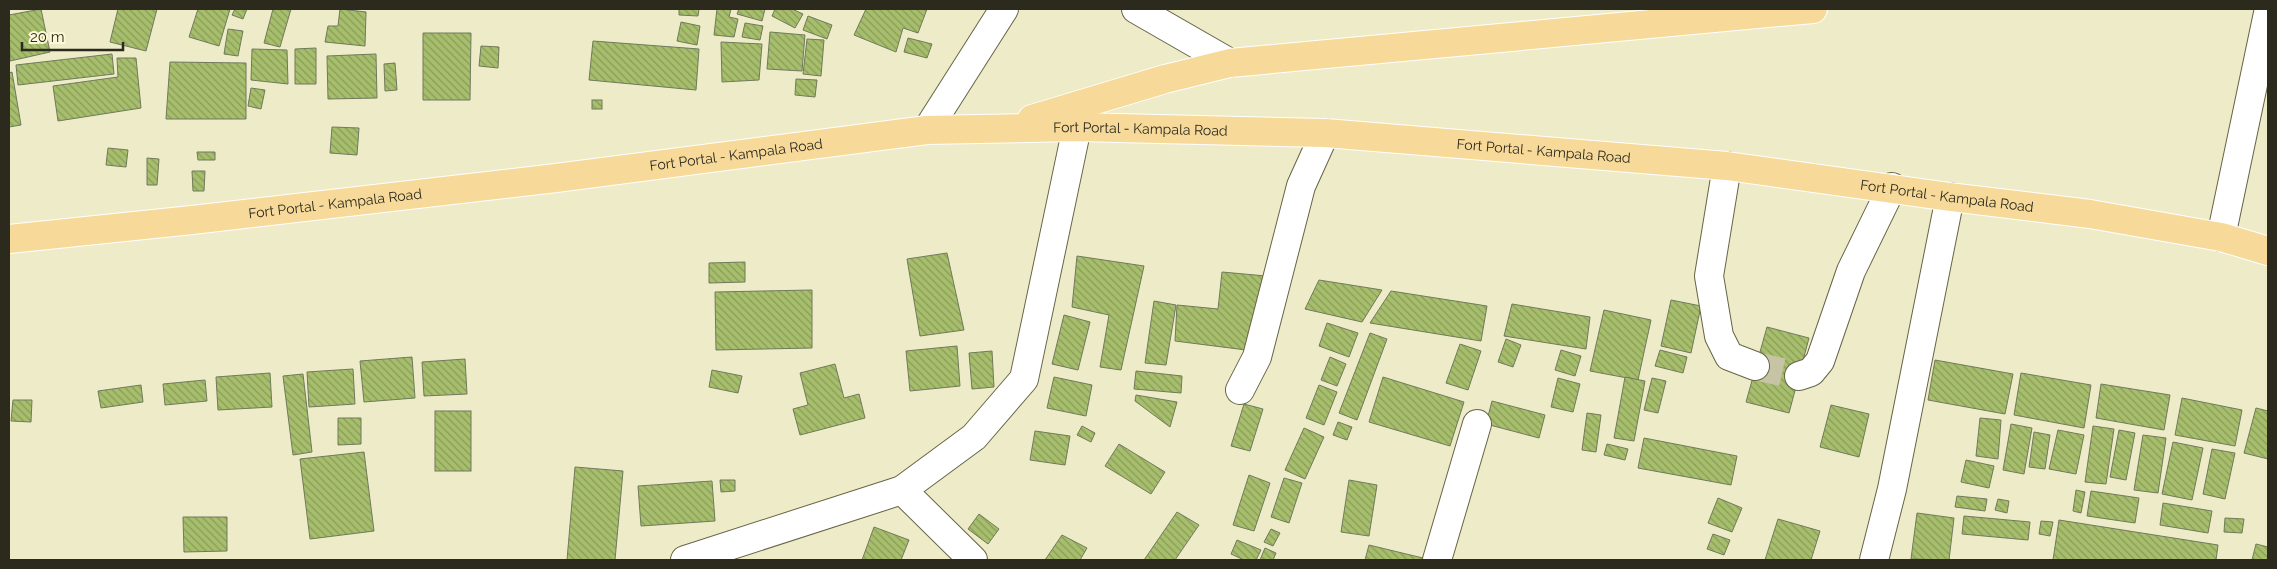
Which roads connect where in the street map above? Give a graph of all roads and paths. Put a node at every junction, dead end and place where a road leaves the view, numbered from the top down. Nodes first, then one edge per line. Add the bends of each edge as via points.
1 (1004, 9) edge
2 (1136, 9) edge
3 (1813, 9) edge
4 (2268, 14) edge
5 (1230, 63) junction
6 (1077, 127) junction
7 (927, 130) junction
8 (995, 130) junction
9 (1325, 133) junction
10 (1727, 166) junction
11 (1892, 188) junction
12 (1950, 197) junction
13 (2220, 237) junction
14 (9, 240) edge
15 (2268, 251) edge
16 (1755, 366) tunnel mouth
17 (1799, 376) dead end
18 (1240, 390) dead end
19 (1476, 424) dead end
20 (902, 490) junction
21 (685, 560) edge
22 (973, 560) edge
23 (1437, 560) edge
24 (1874, 560) edge

1 - 7 street
2 - 5 street
3 - 5 main road
4 - 13 street
5 - 8 main road
6 - 8 main road, Fort Portal - Kampala Road
6 - 9 main road, Fort Portal - Kampala Road
6 - 20 street via 1024,379 974,436
7 - 8 main road, Fort Portal - Kampala Road
7 - 14 main road, Fort Portal - Kampala Road via 536,180
9 - 10 main road, Fort Portal - Kampala Road
9 - 18 street via 1301,186 1257,357
10 - 11 main road, Fort Portal - Kampala Road
10 - 16 street via 1709,276 1719,336 1728,356
11 - 12 main road, Fort Portal - Kampala Road
11 - 17 street via 1851,271 1820,361 1811,372
12 - 13 main road, Fort Portal - Kampala Road via 2090,214
12 - 24 street via 1892,489
13 - 15 main road, Fort Portal - Kampala Road
19 - 23 street
20 - 21 street
20 - 22 street

